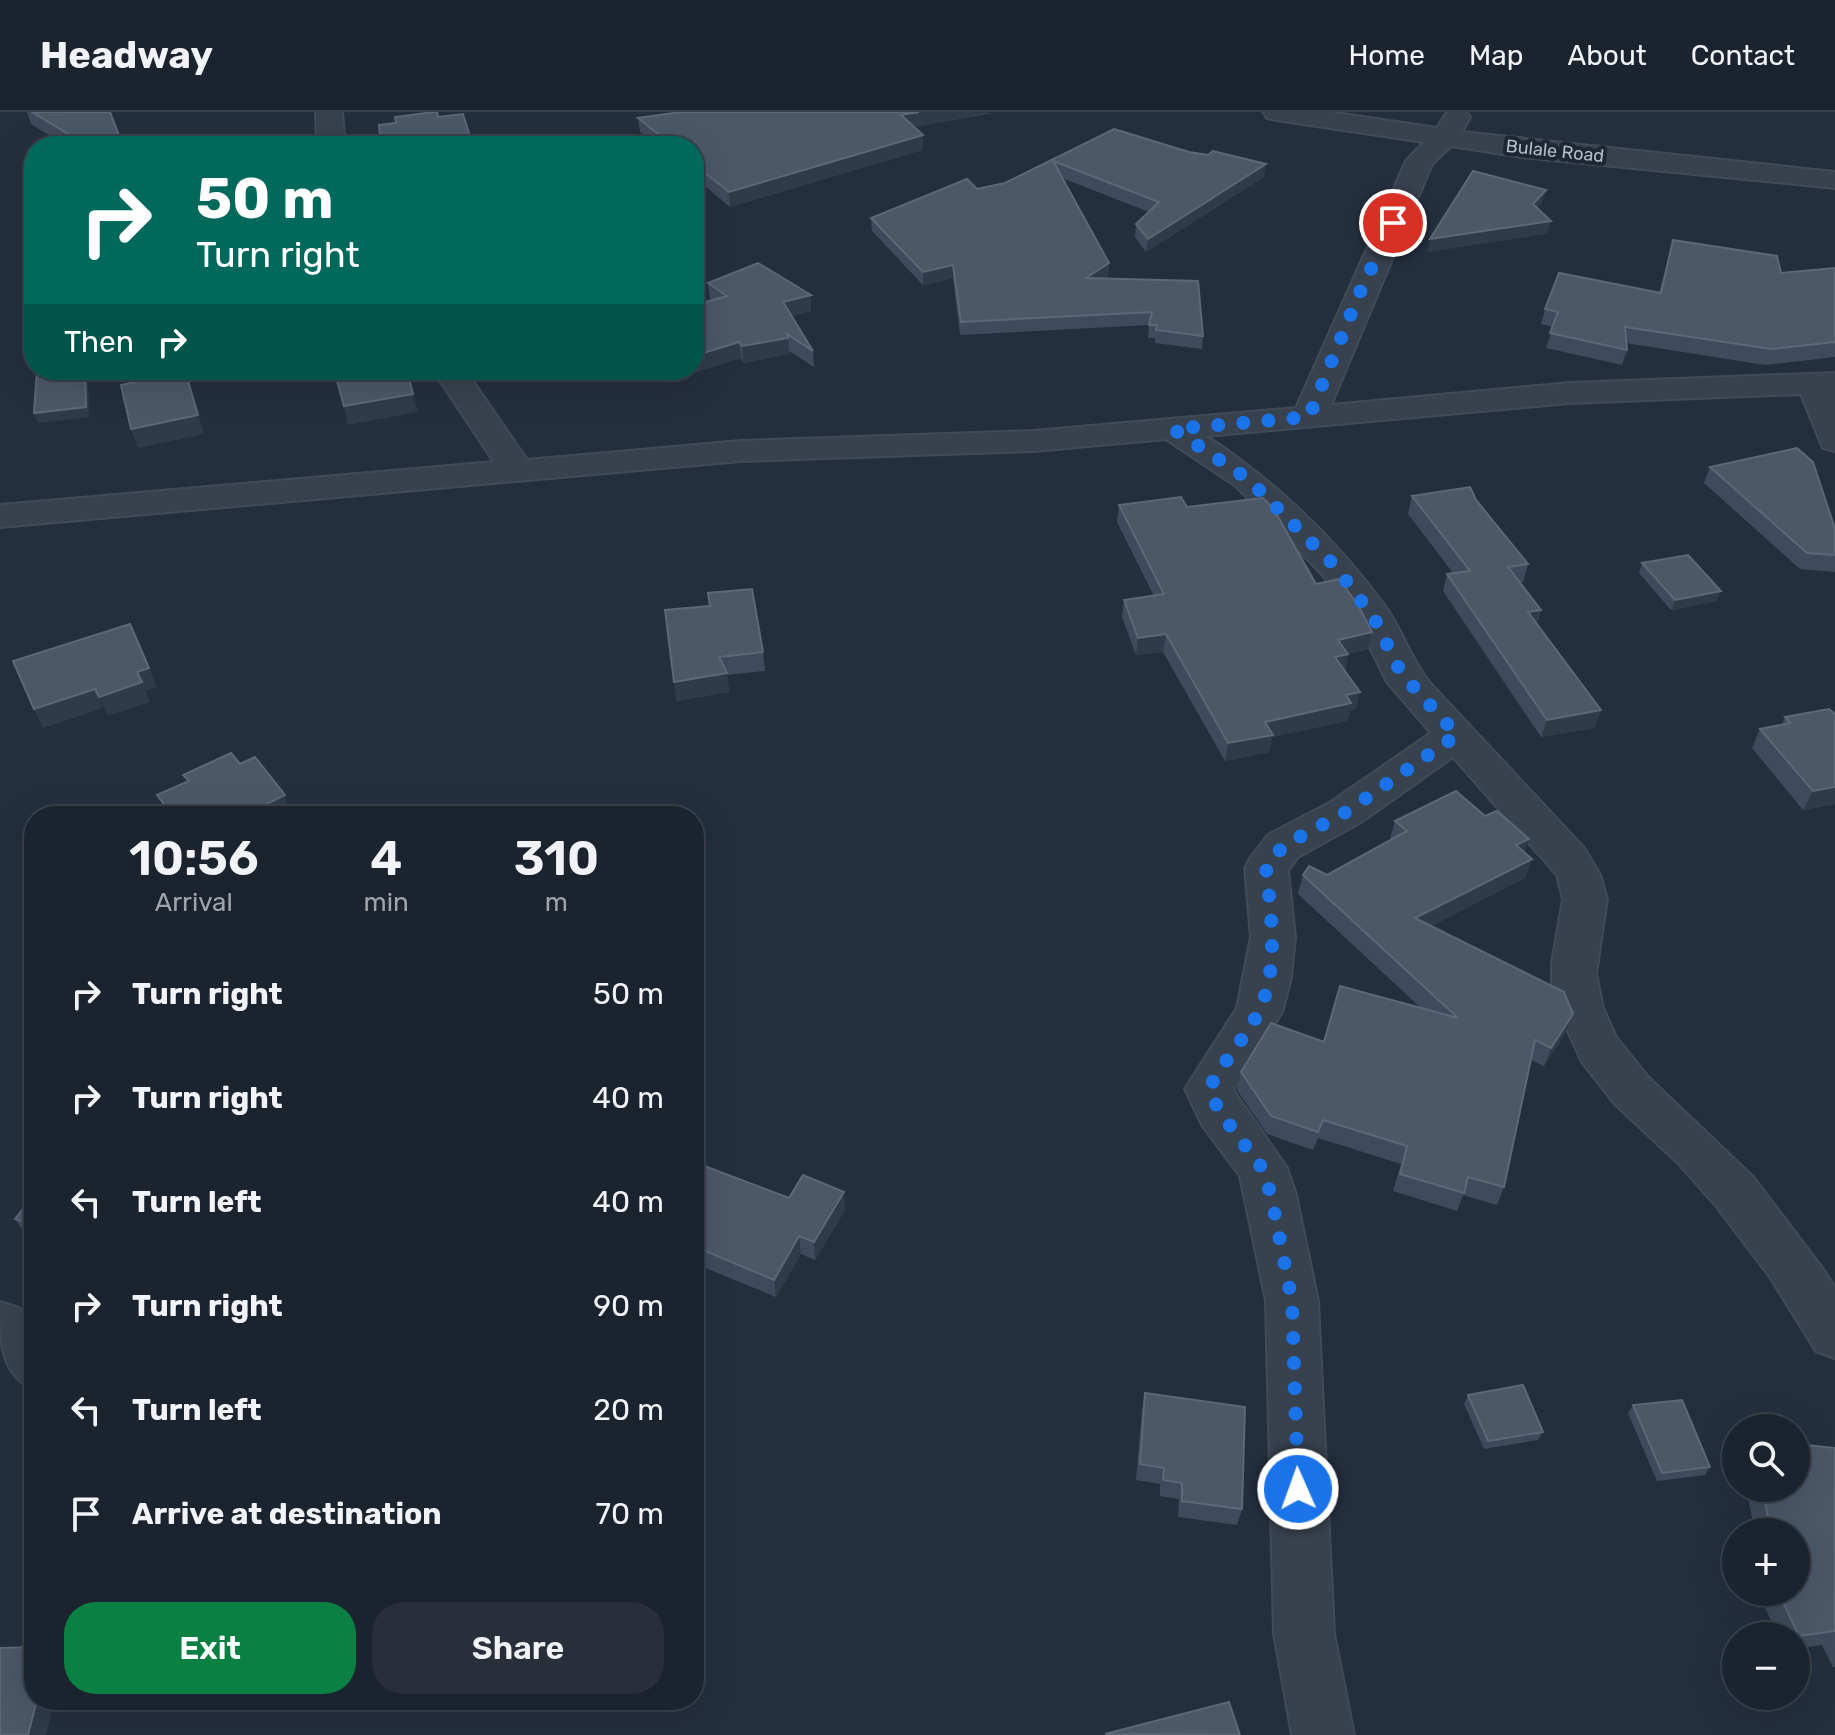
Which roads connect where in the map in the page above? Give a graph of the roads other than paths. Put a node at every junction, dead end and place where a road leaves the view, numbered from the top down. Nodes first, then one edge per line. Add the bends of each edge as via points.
1 (329, 112) edge
2 (1276, 112) edge
3 (1453, 124) edge
4 (330, 136) edge
5 (1835, 180) edge
6 (456, 380) edge
7 (1824, 383) edge
8 (1309, 417) junction
9 (1173, 429) junction
10 (1835, 441) edge
11 (516, 469) junction
12 (0, 516) edge
13 (1457, 735) junction
14 (0, 1325) edge
15 (1835, 1334) edge
16 (24, 1354) edge
17 (1323, 1735) edge

1 - 4 street
2 - 3 street, Bulale Road
3 - 5 street, Bulale Road via 1522,149
3 - 8 street via 1420,161
6 - 11 street
7 - 8 street via 1570,393
7 - 10 street
8 - 9 street
9 - 11 street via 1034,441 741,451
9 - 13 street via 1248,479 1335,566 1374,618 1401,673
11 - 12 street
13 - 15 street via 1582,880 1587,897 1575,985 1600,1050 1638,1097 1696,1150 1758,1219
13 - 17 street via 1270,859 1266,868 1273,937 1259,1012 1209,1089 1262,1168 1292,1301 1304,1634
14 - 16 street

